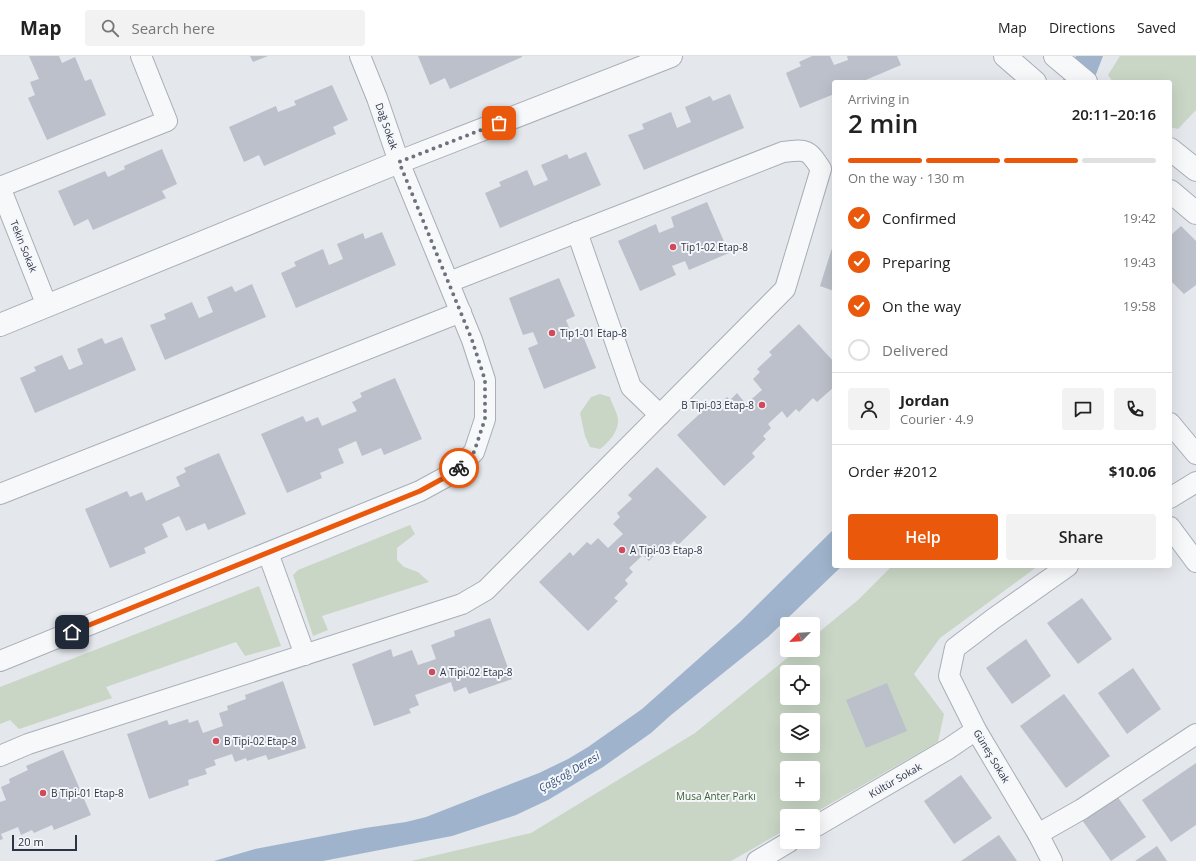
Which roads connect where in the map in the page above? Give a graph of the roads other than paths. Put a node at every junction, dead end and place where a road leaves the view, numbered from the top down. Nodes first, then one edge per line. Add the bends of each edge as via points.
1 (141, 56) edge
2 (360, 56) edge
3 (671, 56) edge
4 (1055, 56) edge
5 (1009, 60) edge
6 (1033, 80) edge
7 (1084, 80) edge
8 (1172, 151) edge
9 (399, 162) junction
10 (1196, 169) edge
11 (0, 187) edge
12 (1172, 194) edge
13 (1196, 213) edge
14 (577, 232) junction
15 (449, 282) junction
16 (47, 306) junction
17 (461, 312) junction
18 (0, 325) edge
19 (660, 415) junction
20 (1172, 425) edge
21 (1196, 454) edge
22 (1196, 482) edge
23 (0, 494) edge
24 (1172, 497) edge
25 (1172, 531) edge
26 (268, 553) junction
27 (1196, 562) edge
28 (1065, 568) edge
29 (304, 655) junction
30 (0, 661) edge
31 (976, 730) junction
32 (1196, 734) edge
33 (0, 756) edge
34 (820, 824) edge
35 (1038, 834) junction
36 (780, 847) edge
37 (757, 861) edge
38 (1052, 861) edge

1 - 11 street via 166,121
2 - 9 street, Dağ Sokak
3 - 9 street
4 - 7 street
5 - 6 street
8 - 10 street
9 - 15 street, Dağ Sokak
9 - 16 street
11 - 16 street, Tekin Sokak
12 - 13 street
14 - 15 street
14 - 19 street via 631,387
14 - 19 street via 783,152 800,150 811,153 821,169 786,289
15 - 17 street, Dağ Sokak
16 - 18 street
17 - 23 street
17 - 26 street, Dağ Sokak via 485,380 485,419 474,452 453,473 420,491
19 - 29 street via 486,590 462,604
20 - 21 street
22 - 24 street
25 - 27 street
26 - 29 street
26 - 30 street, Dağ Sokak
28 - 31 street, Güneş Sokak via 955,648 949,676
29 - 33 street via 28,744
31 - 34 street, Kültür Sokak via 948,750
31 - 35 street, Güneş Sokak
32 - 35 street via 1082,809
35 - 38 street, Güneş Sokak
36 - 37 street

